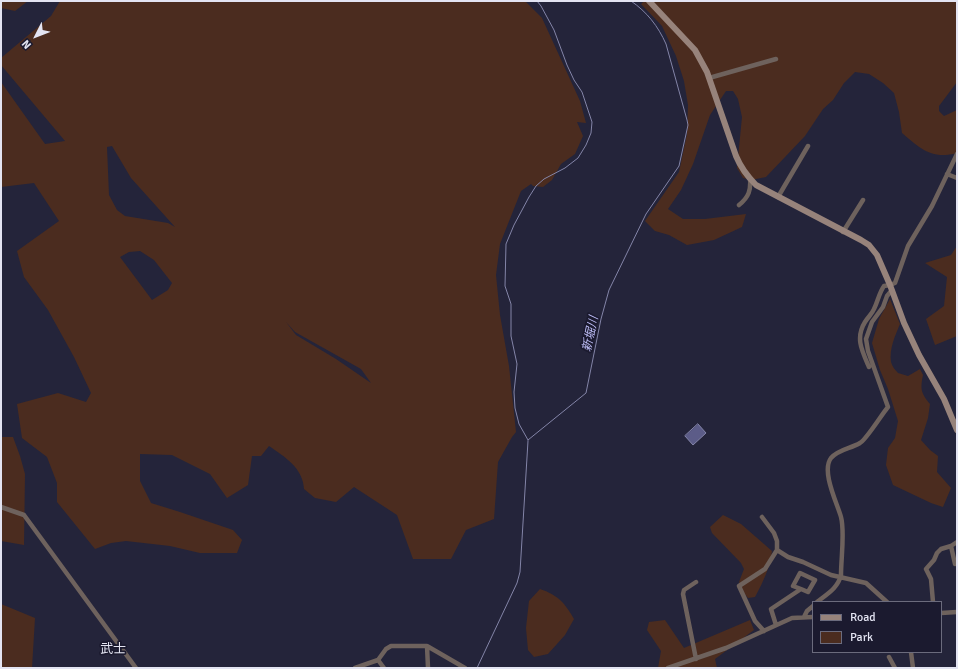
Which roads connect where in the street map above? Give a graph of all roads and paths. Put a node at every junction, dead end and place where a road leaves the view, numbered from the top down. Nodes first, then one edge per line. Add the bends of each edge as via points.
1 (649, 1) edge
2 (776, 59) dead end
3 (709, 78) junction
4 (808, 146) dead end
5 (957, 154) edge
6 (947, 174) junction
7 (750, 178) junction
8 (957, 178) edge
9 (778, 197) junction
10 (863, 200) dead end
11 (739, 205) dead end
12 (843, 232) junction
13 (891, 287) junction
14 (868, 367) dead end
15 (957, 430) edge
16 (1, 507) edge
17 (762, 517) dead end
18 (957, 542) edge
19 (951, 546) junction
20 (777, 550) junction
21 (955, 564) dead end
22 (841, 577) junction
23 (696, 582) dead end
24 (801, 589) junction
25 (818, 601) edge
26 (886, 601) edge
27 (933, 601) edge
28 (812, 607) edge
29 (957, 612) edge
30 (942, 613) edge
31 (804, 617) junction
32 (812, 617) edge
33 (776, 625) junction
34 (764, 631) junction
35 (427, 646) junction
36 (911, 653) edge
37 (889, 657) dead end
38 (696, 659) junction
39 (378, 660) junction
40 (136, 668) edge
41 (355, 668) edge
42 (384, 668) edge
43 (428, 668) edge
44 (465, 668) edge
45 (668, 668) edge
46 (895, 668) edge
47 (913, 668) edge

1 - 3 street via 695,50
2 - 3 street
3 - 7 street via 740,167
4 - 9 street
5 - 6 street
6 - 8 street
6 - 13 street via 932,206 908,246
7 - 9 street via 756,185
7 - 11 street via 749,194
9 - 12 street
10 - 12 street
12 - 13 street via 869,245 877,255
13 - 14 street via 884,286 880,291 873,312 860,333 859,342
13 - 15 street via 904,323 944,399
13 - 22 street via 866,339 888,406 862,443 836,453 828,466 831,488 843,528
16 - 40 street via 27,518
17 - 20 street via 774,533
18 - 19 street
19 - 21 street
19 - 27 street via 941,549 926,569 931,579
20 - 22 street via 788,557
20 - 34 street via 765,569 740,586 755,621
22 - 25 street via 833,590
22 - 26 street via 866,583
23 - 38 street via 684,590 683,594
24 - 24 street via 808,592 814,580 800,573 793,586
24 - 33 street via 771,609
28 - 31 street
29 - 30 street
31 - 32 street
31 - 33 street via 792,618
33 - 34 street
34 - 38 street
35 - 39 street via 391,646
35 - 43 street
35 - 44 street
36 - 47 street
37 - 46 street
38 - 45 street
39 - 41 street
39 - 42 street

